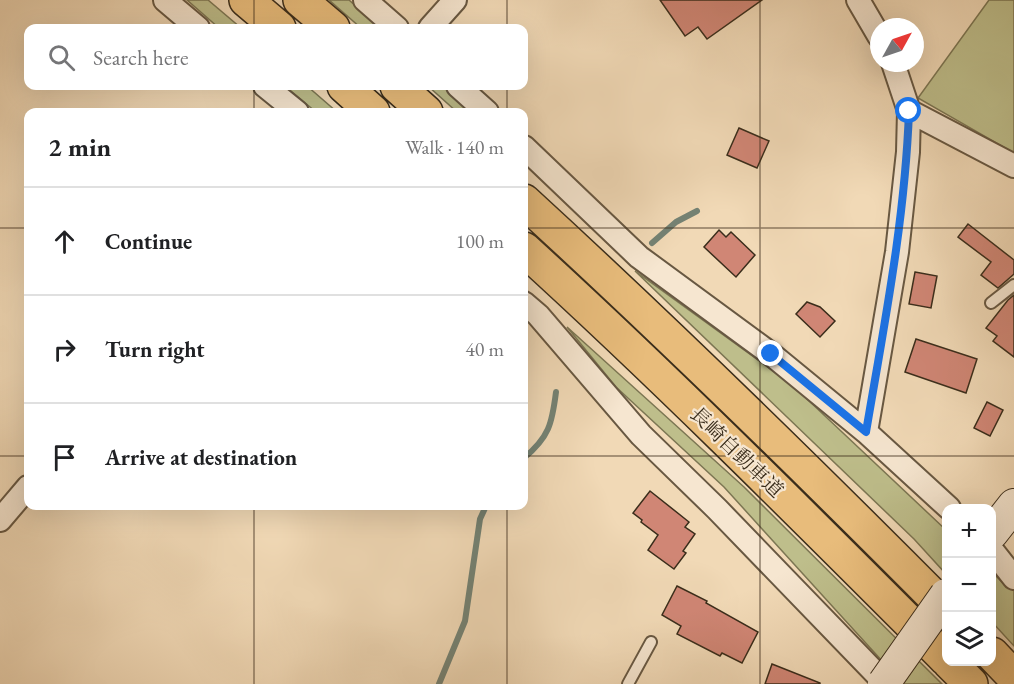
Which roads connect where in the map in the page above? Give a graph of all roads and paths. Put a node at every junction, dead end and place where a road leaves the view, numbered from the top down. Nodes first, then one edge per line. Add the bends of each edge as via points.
1 (165, 0) edge
2 (246, 0) edge
3 (300, 0) edge
4 (365, 0) edge
5 (455, 0) edge
6 (858, 0) edge
7 (870, 21) edge
8 (193, 24) edge
9 (274, 24) edge
10 (328, 24) edge
11 (392, 24) edge
12 (434, 24) edge
13 (896, 72) edge
14 (270, 90) edge
15 (348, 90) edge
16 (401, 90) edge
17 (462, 90) edge
18 (292, 108) edge
19 (369, 108) edge
20 (422, 108) edge
21 (483, 108) edge
22 (909, 111) junction
23 (528, 151) edge
24 (1014, 166) edge
25 (528, 205) edge
26 (528, 253) edge
27 (1014, 285) edge
28 (991, 303) dead end
29 (528, 306) edge
30 (866, 432) junction
31 (24, 492) edge
32 (945, 504) edge
33 (1014, 505) edge
34 (0, 520) edge
35 (996, 528) edge
36 (996, 555) edge
37 (1014, 578) edge
38 (942, 601) edge
39 (942, 605) edge
40 (651, 642) dead end
41 (942, 656) edge
42 (996, 658) edge
43 (952, 666) edge
44 (1014, 677) edge
45 (628, 684) edge
46 (884, 684) edge
47 (971, 684) edge

1 - 8 street
2 - 9 highway
3 - 10 highway
4 - 11 street
5 - 12 street
6 - 7 street
13 - 22 street
14 - 18 street
15 - 19 highway
16 - 20 highway
17 - 21 street
22 - 24 street
22 - 30 street via 897,252
23 - 30 street via 639,257 771,354
25 - 39 highway, 長崎自動車道 via 815,477
26 - 41 highway, 長崎自動車道 via 788,501
27 - 28 lane
29 - 46 street via 640,435 717,509
30 - 32 street
31 - 34 street
33 - 35 street
36 - 37 street
38 - 46 street, bridge
40 - 45 lane
42 - 44 highway
43 - 47 highway, 長崎自動車道

